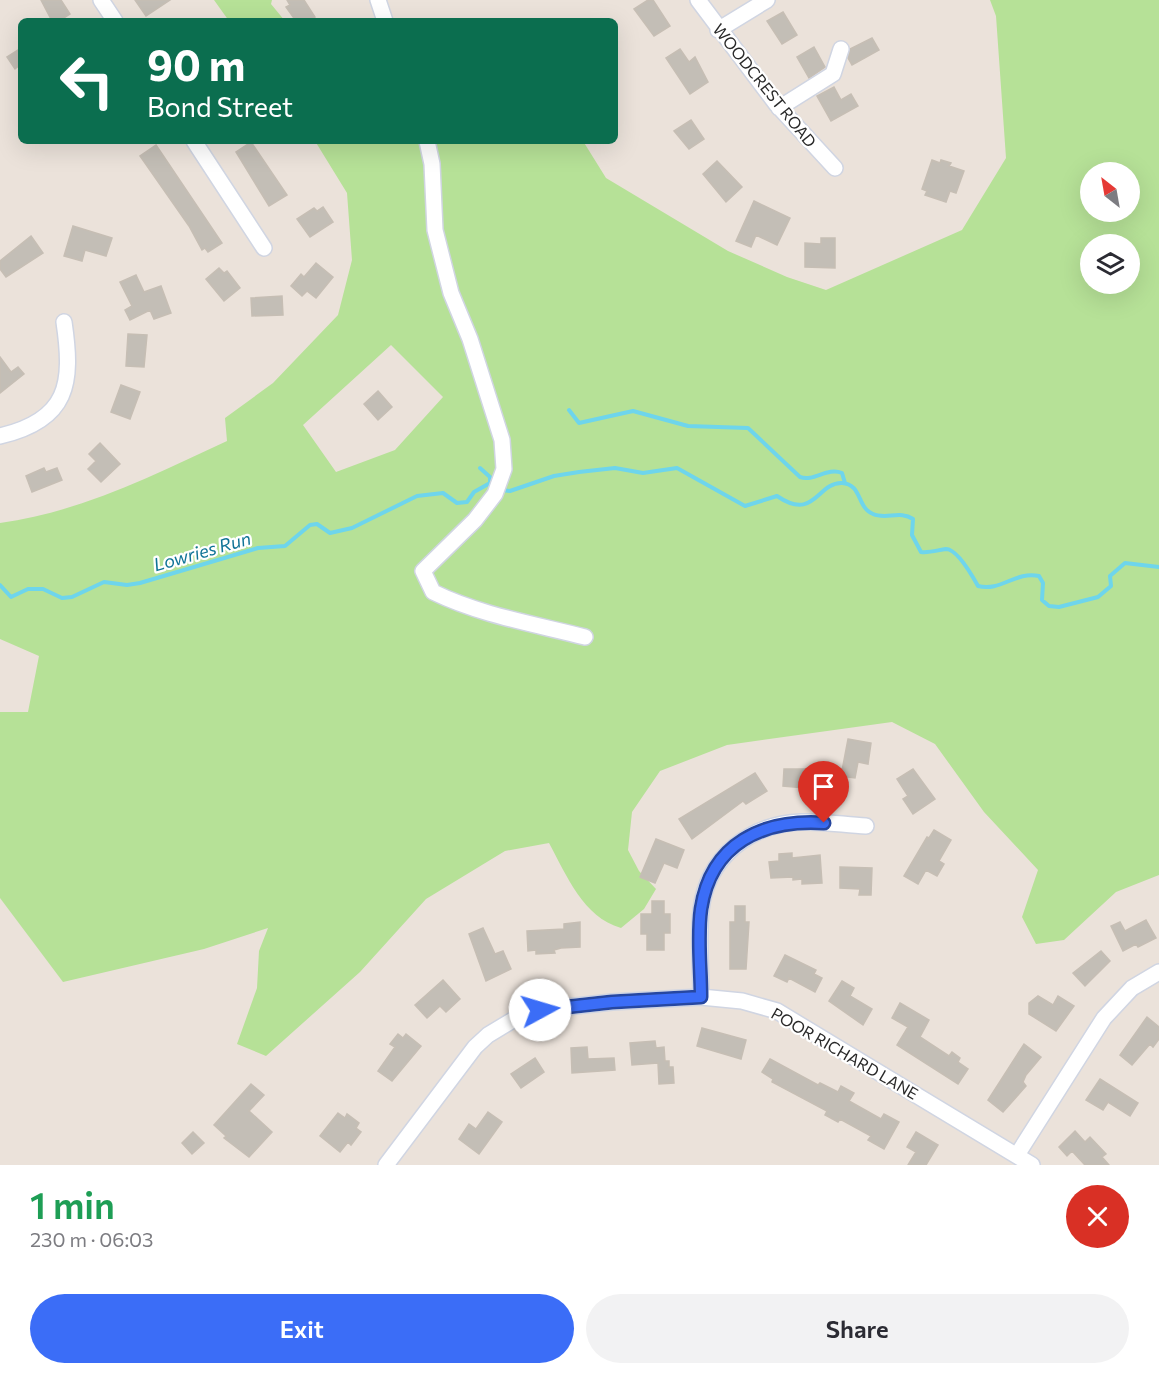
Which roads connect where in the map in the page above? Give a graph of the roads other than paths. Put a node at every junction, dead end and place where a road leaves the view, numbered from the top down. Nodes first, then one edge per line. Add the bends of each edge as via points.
1 (101, 0) edge
2 (378, 0) edge
3 (698, 0) edge
4 (767, 0) edge
5 (113, 18) edge
6 (384, 18) edge
7 (718, 30) junction
8 (842, 49) dead end
9 (779, 108) junction
10 (196, 144) edge
11 (428, 144) edge
12 (835, 168) dead end
13 (264, 248) dead end
14 (64, 322) dead end
15 (0, 436) edge
16 (585, 637) dead end
17 (866, 826) dead end
18 (1159, 972) edge
19 (701, 997) junction
20 (1017, 1155) junction
21 (386, 1165) edge
22 (1032, 1165) edge

1 - 5 street
2 - 6 street
3 - 7 street, WOODCREST ROAD
4 - 7 street
7 - 9 street, WOODCREST ROAD
8 - 9 street via 833,74
9 - 12 street, WOODCREST ROAD
10 - 13 street
11 - 16 street via 435,231 451,293 502,440 504,470 495,494 475,520 423,571 432,592 447,599 475,610
14 - 15 street via 69,368 59,399 38,422
17 - 19 street via 781,824 741,840 728,851 710,880 701,910
18 - 20 street via 1132,988 1104,1018
19 - 20 street, POOR RICHARD LANE via 742,1001 777,1011
19 - 21 street, POOR RICHARD LANE via 540,1010 504,1024 475,1047
20 - 22 street, POOR RICHARD LANE

